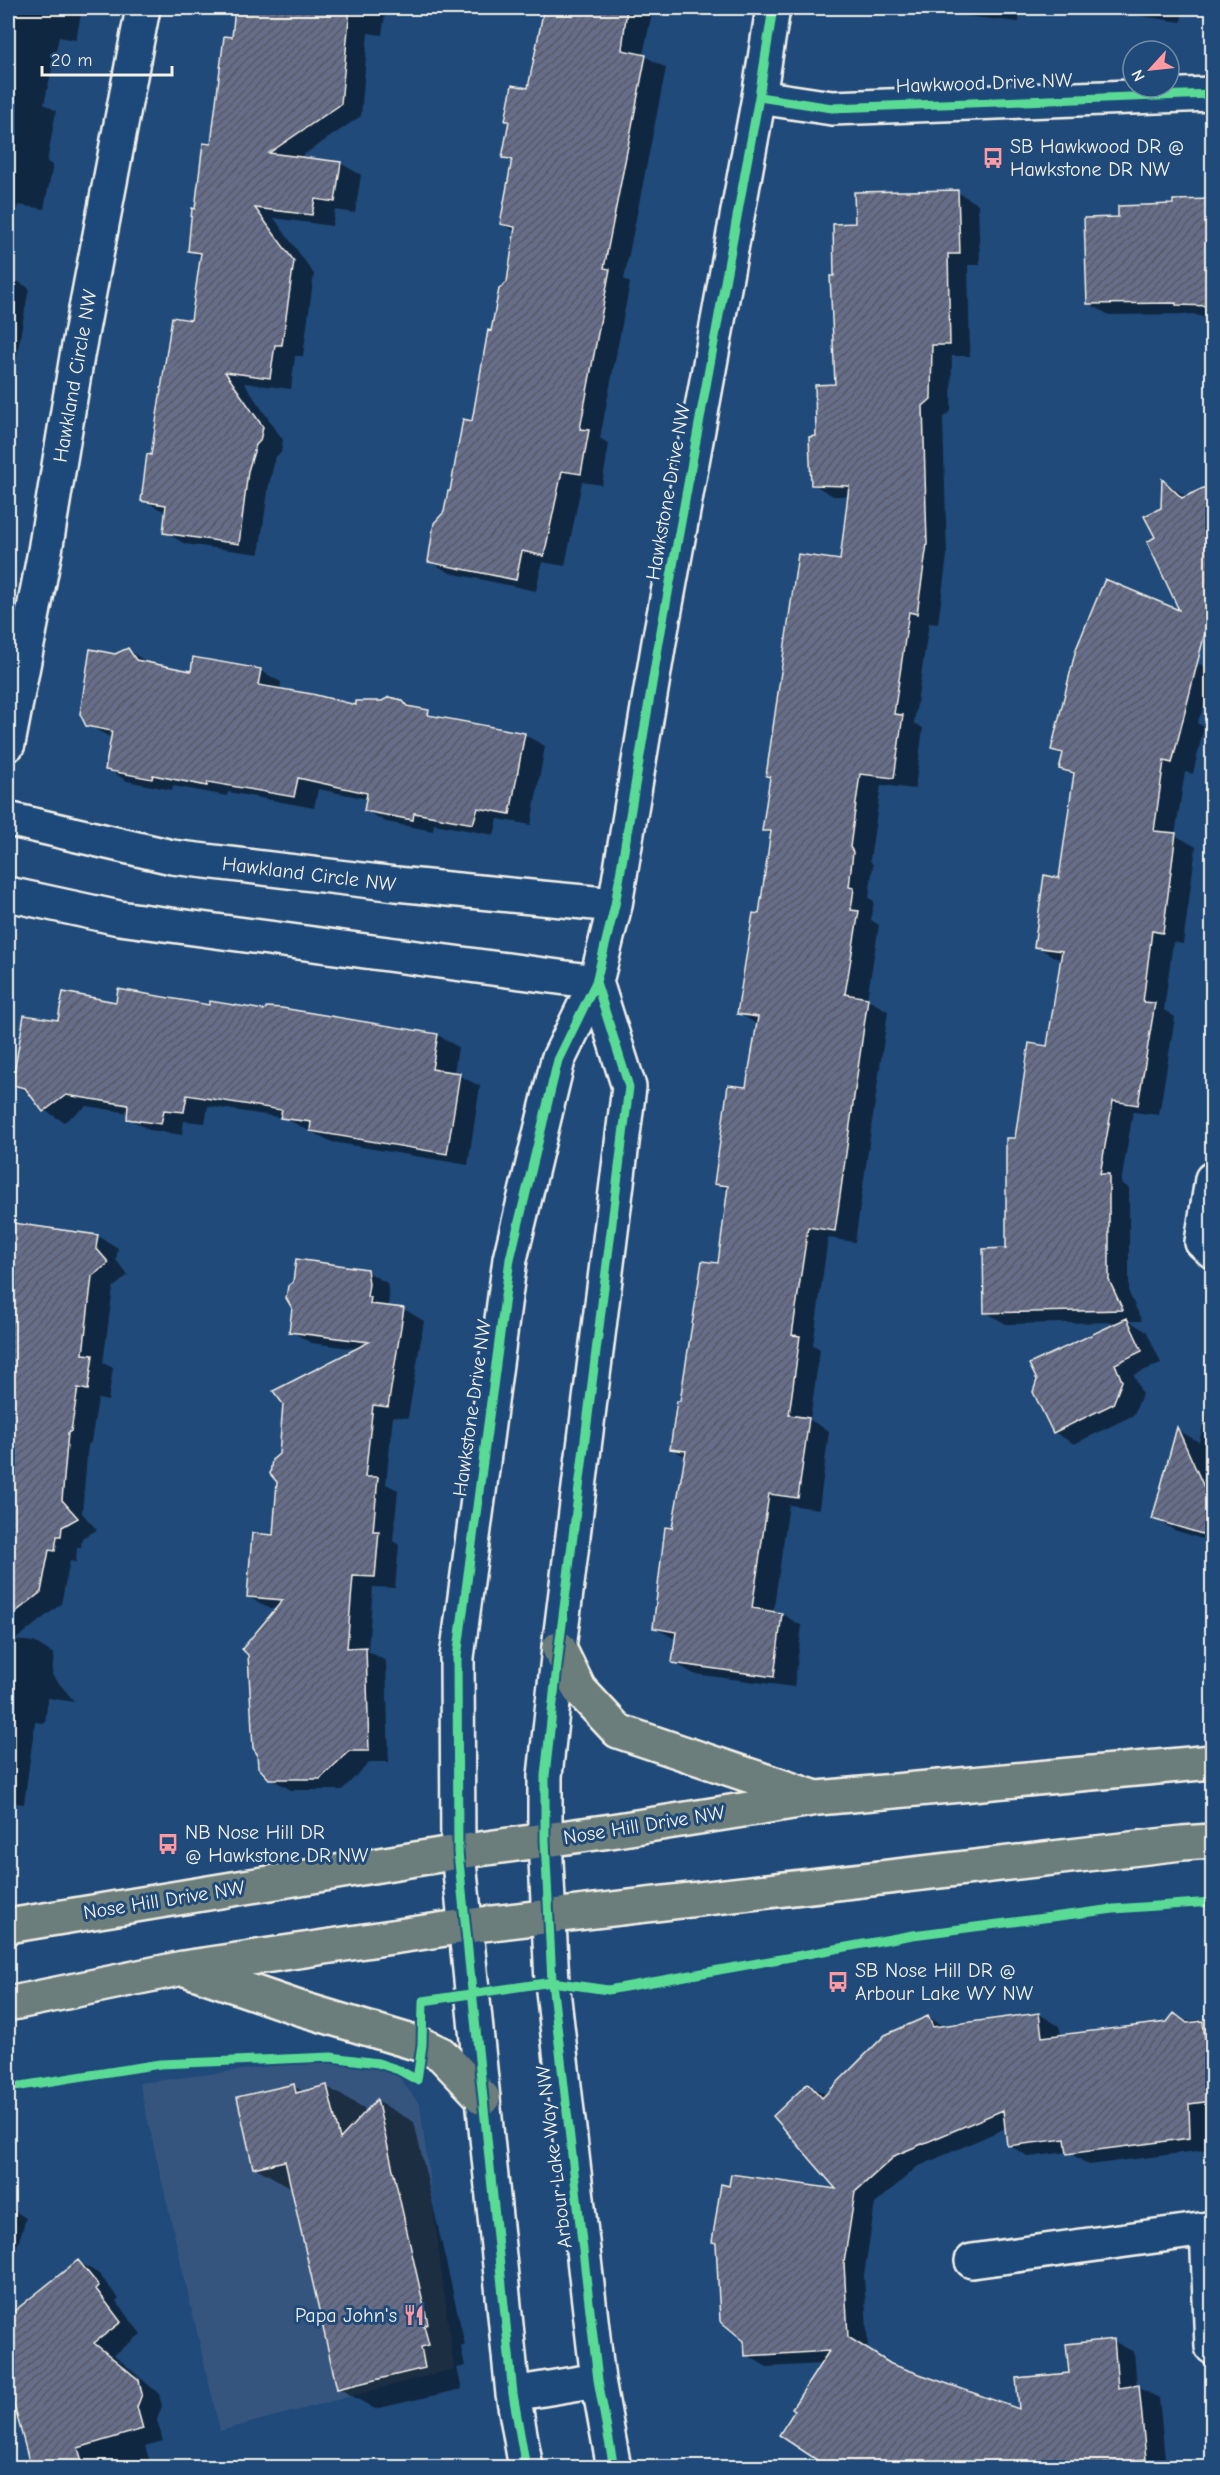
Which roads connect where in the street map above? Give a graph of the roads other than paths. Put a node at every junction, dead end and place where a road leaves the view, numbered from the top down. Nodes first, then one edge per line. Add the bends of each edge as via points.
1 (143, 8) edge
2 (773, 8) edge
3 (1212, 94) edge
4 (759, 97) junction
5 (8, 744) edge
6 (8, 819) edge
7 (8, 894) edge
8 (615, 905) junction
9 (596, 982) junction
10 (1212, 1179) edge
11 (1212, 1251) edge
12 (559, 1648) junction
13 (1212, 1762) edge
14 (818, 1798) junction
15 (545, 1840) junction
16 (1212, 1841) edge
17 (458, 1852) junction
18 (549, 1917) junction
19 (8, 1926) edge
20 (466, 1926) junction
21 (183, 1968) junction
22 (8, 2004) edge
23 (483, 2098) junction
24 (1210, 2229) edge
25 (972, 2261) dead end
26 (1212, 2348) edge
27 (598, 2379) junction
28 (513, 2394) junction
29 (526, 2468) edge
30 (614, 2468) edge

1 - 5 street, Hawkland Circle NW
2 - 4 street, Hawkstone Drive NW
3 - 4 street, Hawkwood Drive NW via 832,108
4 - 8 street, Hawkstone Drive NW
6 - 8 street, Hawkland Circle NW via 172,857
7 - 9 street via 119,918
8 - 9 street, Hawkstone Drive NW
9 - 12 street via 629,1087
9 - 17 street, Hawkstone Drive NW via 558,1060 510,1259 457,1657
10 - 11 street via 1202,1242
12 - 14 main road via 579,1689 618,1731
12 - 15 street via 545,1776
13 - 14 main road, Nose Hill Drive NW
14 - 15 main road, Nose Hill Drive NW
15 - 17 main road, Nose Hill Drive NW
15 - 18 street, Arbour Lake Way NW
16 - 18 main road
17 - 19 main road, Nose Hill Drive NW
17 - 20 street
18 - 20 main road
18 - 27 street, Arbour Lake Way NW via 552,1982
20 - 21 main road
20 - 23 street
21 - 22 main road
21 - 23 main road via 422,2044 441,2054
23 - 28 street
24 - 25 street
24 - 26 street
27 - 28 street
27 - 30 street, Arbour Lake Way NW
28 - 29 street

